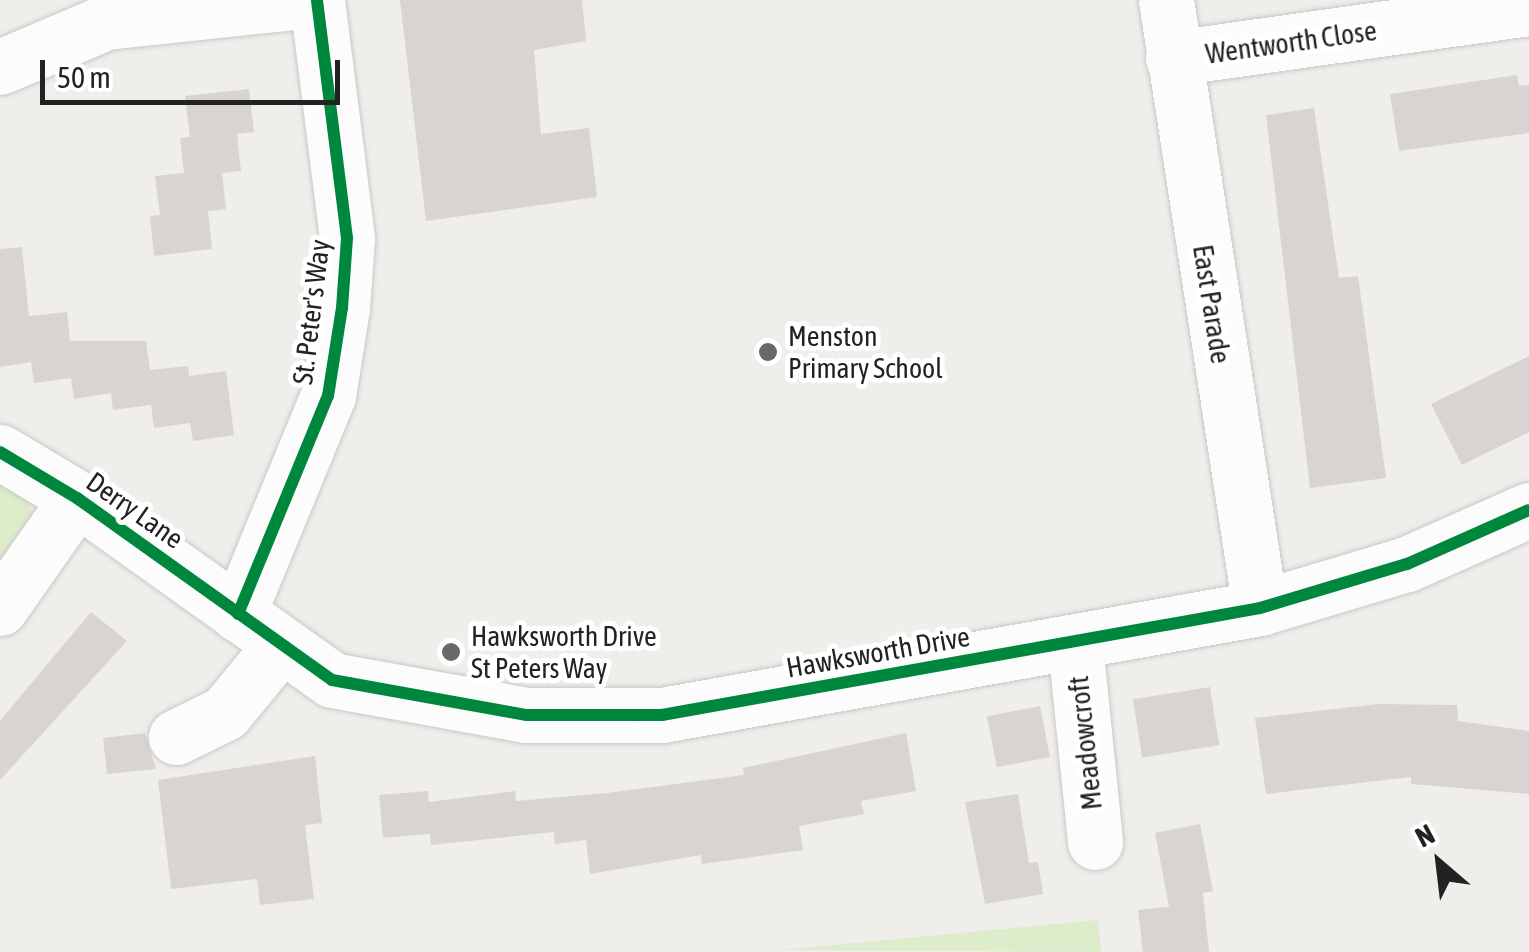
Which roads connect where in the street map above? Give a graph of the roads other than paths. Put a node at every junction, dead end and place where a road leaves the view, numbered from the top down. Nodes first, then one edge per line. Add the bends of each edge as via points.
1 (314, 0) edge
2 (1166, 0) edge
3 (1529, 8) edge
4 (1173, 58) junction
5 (0, 67) edge
6 (0, 452) edge
7 (77, 498) junction
8 (1529, 510) edge
9 (0, 608) edge
10 (1260, 608) junction
11 (260, 630) junction
12 (1074, 644) junction
13 (176, 737) dead end
14 (1094, 842) dead end

1 - 5 street via 106,22
1 - 11 street, St. Peter's Way via 347,238 342,308 328,396
2 - 4 street, East Parade
3 - 4 street, Wentworth Close
4 - 10 street, East Parade
6 - 7 street, Derry Lane
7 - 9 street
7 - 11 street, Derry Lane
8 - 10 street, Hawksworth Drive via 1408,564
10 - 12 street, Hawksworth Drive
11 - 12 street, Hawksworth Drive via 332,680 527,714 662,715
11 - 13 street, St. Peter's Way via 225,713
12 - 14 street, Meadowcroft

